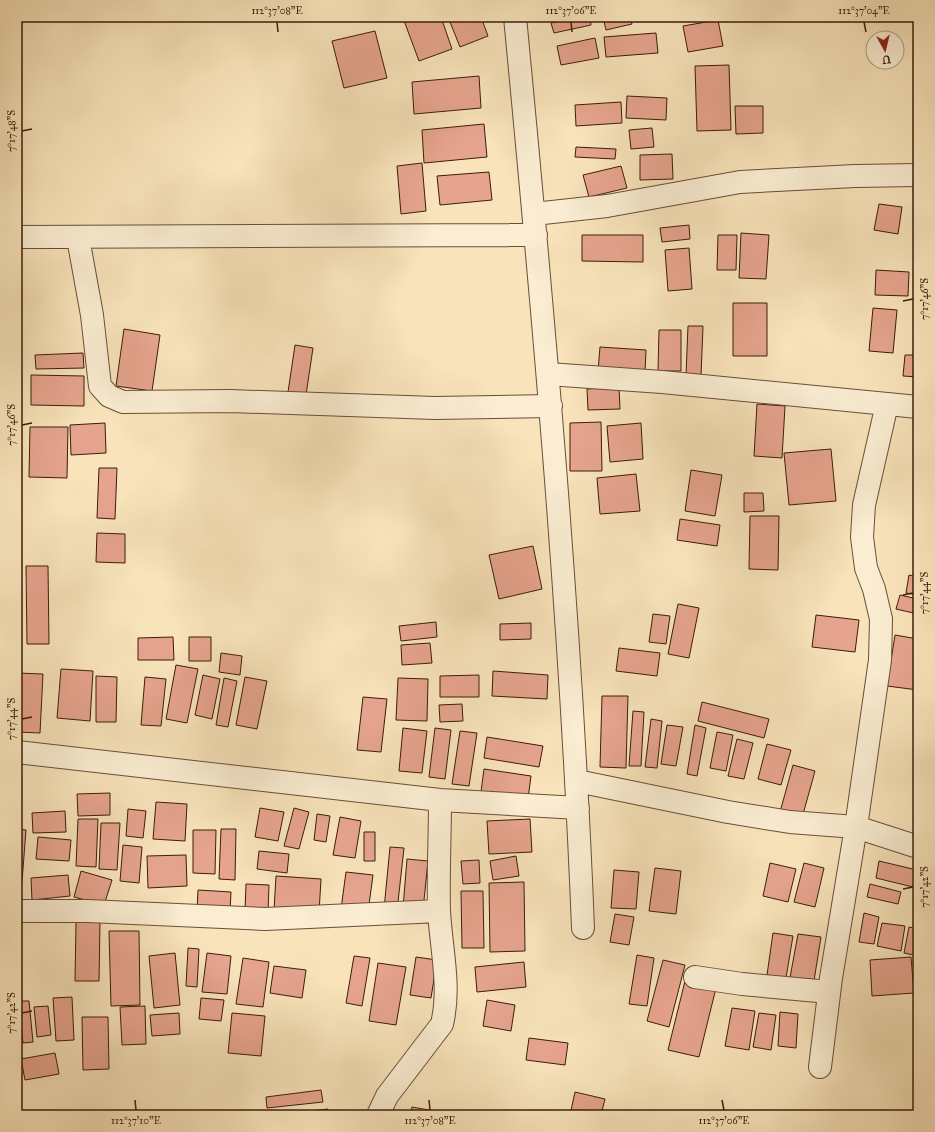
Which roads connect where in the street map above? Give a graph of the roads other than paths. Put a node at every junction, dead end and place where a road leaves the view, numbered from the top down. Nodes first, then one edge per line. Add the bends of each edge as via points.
1 (515, 17) edge
2 (918, 175) edge
3 (534, 214) junction
4 (536, 235) junction
5 (17, 237) edge
6 (78, 238) junction
7 (548, 374) junction
8 (887, 404) junction
9 (551, 406) junction
10 (918, 407) edge
11 (17, 752) edge
12 (577, 781) junction
13 (440, 800) junction
14 (578, 808) junction
15 (856, 827) junction
16 (918, 847) edge
17 (17, 911) edge
18 (439, 911) junction
19 (583, 928) dead end
20 (696, 977) dead end
21 (829, 992) junction
22 (820, 1067) dead end
23 (378, 1115) edge

1 - 3 street
2 - 3 street via 740,182 607,206
3 - 4 street
4 - 6 street
4 - 7 street
5 - 6 street
6 - 9 street via 92,315 100,386 109,396 123,402 230,401 435,408
7 - 8 street via 662,382
7 - 9 street
8 - 10 street
8 - 15 street via 864,505 862,537 866,568 882,619 877,692
9 - 12 street
11 - 13 street
12 - 14 street
12 - 15 street via 736,814 790,822
13 - 14 street
13 - 18 street
14 - 19 street
15 - 16 street
15 - 21 street
17 - 18 street via 88,911 265,919
18 - 23 street via 446,985 442,1024 387,1096
20 - 21 street
21 - 22 street

